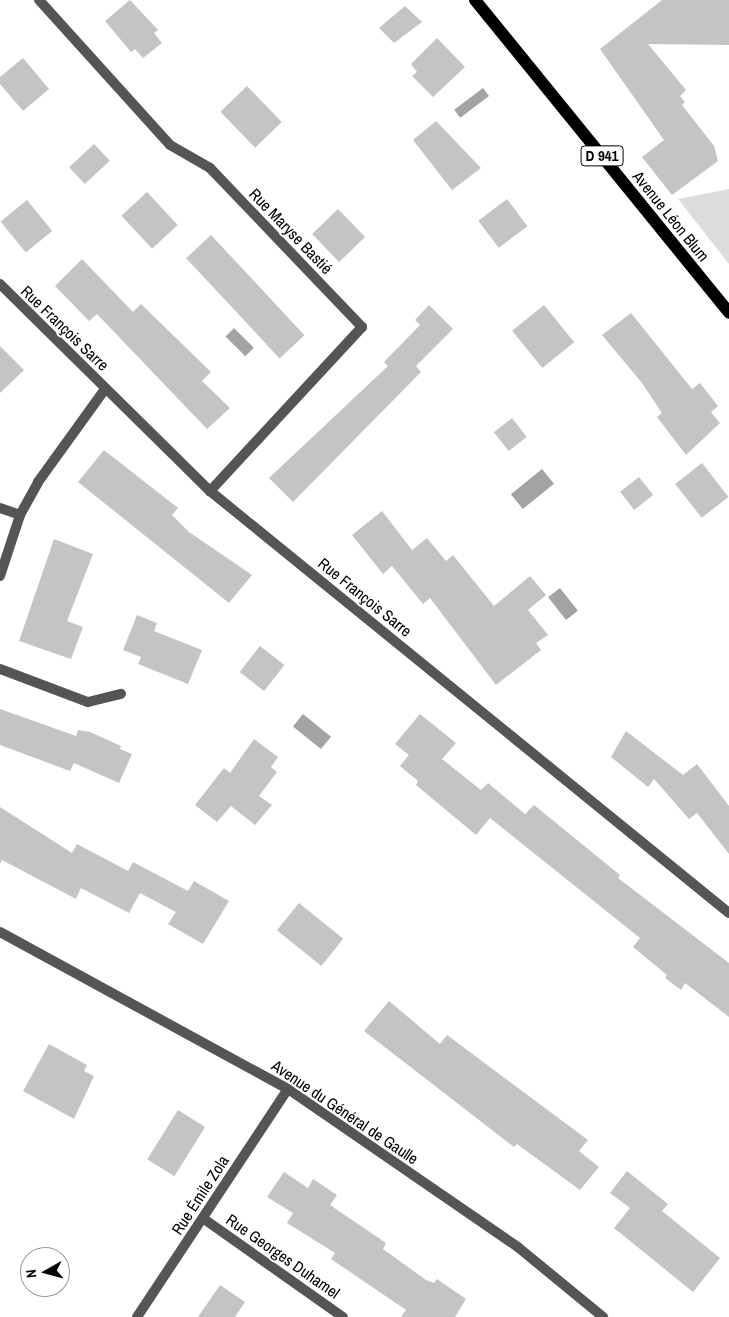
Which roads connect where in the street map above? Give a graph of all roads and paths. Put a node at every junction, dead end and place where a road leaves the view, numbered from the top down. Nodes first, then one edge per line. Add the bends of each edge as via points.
1 (39, 0) edge
2 (475, 0) edge
3 (0, 284) edge
4 (729, 313) edge
5 (105, 389) junction
6 (210, 491) junction
7 (0, 508) edge
8 (20, 515) junction
9 (0, 576) edge
10 (0, 669) edge
11 (121, 694) dead end
12 (729, 912) edge
13 (0, 932) edge
14 (288, 1089) junction
15 (204, 1219) junction
16 (137, 1317) edge
17 (343, 1317) edge
18 (603, 1317) edge

1 - 6 street, Rue Maryse Bastié via 170,145 210,168 362,327
2 - 4 main road, Avenue Léon Blum / D 941
3 - 5 street, Rue François Sarre
5 - 6 street, Rue François Sarre
5 - 8 street
6 - 12 street, Rue François Sarre
7 - 8 street
8 - 9 street
10 - 11 street via 88,702
13 - 14 street, Avenue du Général de Gaulle
14 - 15 street, Rue Émile Zola
14 - 18 street, Avenue du Général de Gaulle via 519,1248
15 - 16 street, Rue Émile Zola
15 - 17 street, Rue Georges Duhamel

